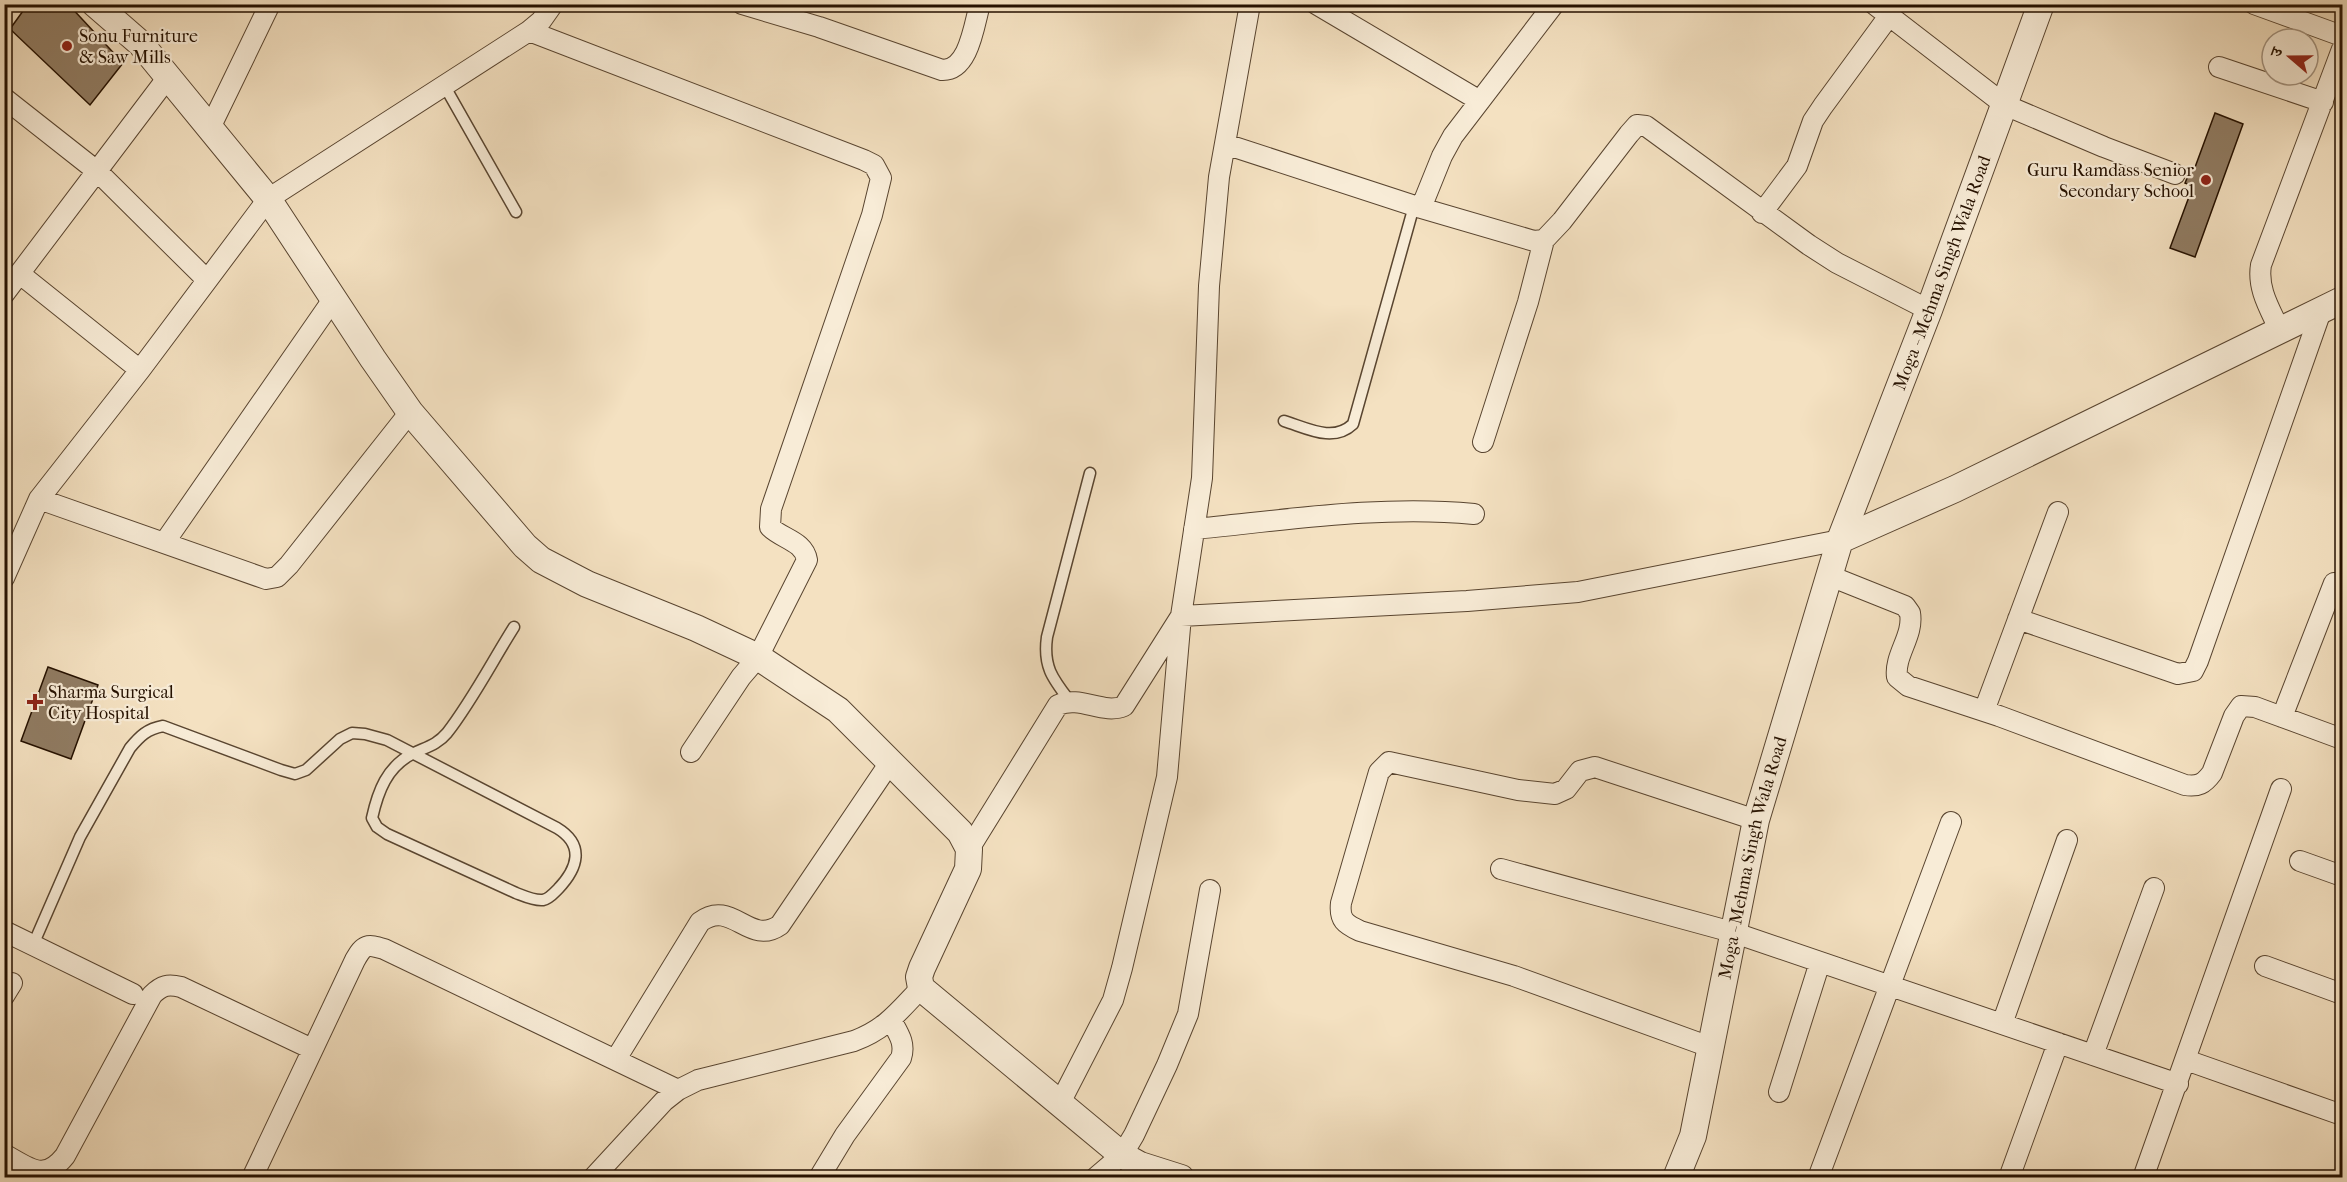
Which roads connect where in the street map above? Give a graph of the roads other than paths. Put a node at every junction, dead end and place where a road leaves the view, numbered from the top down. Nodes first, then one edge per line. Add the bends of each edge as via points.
1 (95, 4) edge
2 (270, 4) edge
3 (553, 4) edge
4 (742, 4) edge
5 (980, 4) edge
6 (1250, 4) edge
7 (1316, 4) edge
8 (1554, 4) edge
9 (2041, 4) edge
10 (2254, 4) edge
11 (1882, 10) edge
12 (529, 31) junction
13 (2343, 36) edge
14 (2343, 49) edge
15 (2218, 67) dead end
16 (168, 77) junction
17 (444, 86) junction
18 (4, 98) edge
19 (1480, 100) junction
20 (2323, 102) junction
21 (2005, 105) junction
22 (210, 129) junction
23 (1224, 144) junction
24 (98, 172) junction
25 (2175, 174) dead end
26 (268, 199) junction
27 (1418, 207) junction
28 (516, 212) dead end
29 (1762, 213) junction
30 (1544, 240) junction
31 (20, 274) junction
32 (207, 280) junction
33 (4, 294) edge
34 (334, 298) junction
35 (2332, 306) edge
36 (1929, 310) junction
37 (2280, 331) junction
38 (140, 370) junction
39 (410, 412) junction
40 (1284, 421) dead end
41 (1483, 442) dead end
42 (1090, 473) dead end
43 (39, 499) junction
44 (2058, 512) dead end
45 (1474, 514) dead end
46 (1194, 529) junction
47 (1840, 540) junction
48 (164, 543) junction
49 (1830, 576) junction
50 (4, 578) edge
51 (2334, 583) dead end
52 (1181, 616) junction
53 (2018, 619) junction
54 (514, 627) dead end
55 (758, 657) junction
56 (1069, 700) junction
57 (1984, 711) junction
58 (2282, 717) junction
59 (2343, 739) edge
60 (691, 752) dead end
61 (413, 753) junction
62 (891, 761) junction
63 (2281, 789) dead end
64 (1756, 820) junction
65 (1951, 822) dead end
66 (2067, 840) dead end
67 (969, 849) junction
68 (2300, 861) dead end
69 (1501, 869) dead end
70 (2343, 876) edge
71 (2154, 888) dead end
72 (1210, 890) dead end
73 (4, 931) edge
74 (1732, 932) junction
75 (33, 945) junction
76 (1820, 962) junction
77 (2265, 966) dead end
78 (1888, 985) junction
79 (921, 988) junction
80 (133, 994) dead end
81 (2343, 994) edge
82 (891, 1020) junction
83 (2002, 1024) junction
84 (2058, 1043) junction
85 (1710, 1047) junction
86 (312, 1049) junction
87 (2093, 1055) junction
88 (616, 1059) junction
89 (2186, 1060) junction
90 (2178, 1084) junction
91 (678, 1090) junction
92 (1779, 1092) dead end
93 (1060, 1103) junction
94 (2343, 1115) edge
95 (4, 1154) edge
96 (1135, 1166) edge
97 (252, 1178) edge
98 (593, 1178) edge
99 (819, 1178) edge
100 (1095, 1178) edge
101 (1181, 1178) edge
102 (1676, 1178) edge
103 (1818, 1178) edge
104 (2009, 1178) edge
105 (2143, 1178) edge

1 - 16 street via 141,44
2 - 22 street
3 - 12 street
4 - 5 street via 949,70 964,59
6 - 23 street
7 - 19 street
8 - 19 street
9 - 21 street, Moga - Mehma Singh Wala Road
10 - 13 street
11 - 21 street
11 - 29 street via 1813,121 1797,165
12 - 17 street
12 - 55 street via 864,160 879,171 881,178 872,215 771,509 770,527 800,546 807,560
14 - 20 street
15 - 20 street
16 - 22 street
16 - 24 street
17 - 26 street
17 - 28 lane
18 - 24 street
19 - 27 street via 1453,136
20 - 37 street via 2261,265 2262,291
21 - 25 street
21 - 36 street, Moga - Mehma Singh Wala Road
22 - 26 street
23 - 27 street
23 - 46 street via 1209,286 1202,478
24 - 31 street
24 - 32 street
26 - 32 street
26 - 34 street
27 - 30 street via 1520,239
27 - 40 lane via 1353,424 1333,435
29 - 30 street via 1658,132 1637,125
29 - 36 street via 1837,263
30 - 41 street
31 - 33 street
31 - 38 street
32 - 38 street
34 - 39 street
34 - 48 street
35 - 37 street
35 - 53 street via 2193,671 2178,674
36 - 47 street, Moga - Mehma Singh Wala Road
37 - 47 street via 1955,489
38 - 43 street
39 - 48 street via 277,577 266,579
39 - 55 street via 541,560 587,584
42 - 56 lane via 1045,652 1053,680
43 - 48 street
43 - 50 street
44 - 53 street
45 - 46 street via 1388,510
46 - 52 street
47 - 49 street, Moga - Mehma Singh Wala Road
47 - 52 street via 1578,592
49 - 57 street via 1905,606 1910,613 1909,631 1896,670 1902,682
49 - 64 street, Moga - Mehma Singh Wala Road
51 - 58 street
52 - 56 street via 1124,706 1114,710
52 - 93 street via 1167,777 1122,968 1113,1000
53 - 57 street
54 - 61 lane via 448,731 432,747
55 - 60 street
55 - 62 street via 838,710
56 - 67 street via 1058,705
57 - 58 street via 2194,786 2206,781 2212,772 2241,706
58 - 59 street
61 - 61 lane via 569,835 576,855 566,882 543,900 534,899 377,827 372,818 380,789 395,764
61 - 75 lane via 387,740 352,733 306,770 295,774 178,730 150,728 130,748 80,837
62 - 67 street via 960,832
62 - 88 street via 780,925 759,932 714,914 700,922
63 - 89 street
64 - 74 street, Moga - Mehma Singh Wala Road
64 - 85 street via 1595,767 1580,771 1566,789 1555,794 1518,790 1389,762 1379,772 1341,903 1343,922 1360,931 1514,975
65 - 78 street
66 - 83 street
67 - 79 street via 968,869 922,968
68 - 70 street
69 - 74 street
71 - 87 street
72 - 96 street via 1188,1014 1153,1097
73 - 75 street
74 - 76 street
74 - 85 street, Moga - Mehma Singh Wala Road
75 - 80 street
76 - 78 street
76 - 92 street
77 - 81 street
78 - 83 street
78 - 103 street
79 - 82 street
79 - 93 street
82 - 91 street via 855,1041 698,1080
82 - 99 street via 904,1049 901,1058 844,1136
83 - 84 street
84 - 87 street
84 - 104 street
85 - 102 street, Moga - Mehma Singh Wala Road via 1693,1136
86 - 88 street via 361,949 369,945
86 - 95 street via 181,987 161,987 147,1004 56,1170 38,1173
86 - 97 street
87 - 90 street
88 - 91 street
89 - 90 street
89 - 94 street
90 - 105 street
91 - 98 street
93 - 96 street
96 - 100 street
96 - 101 street

